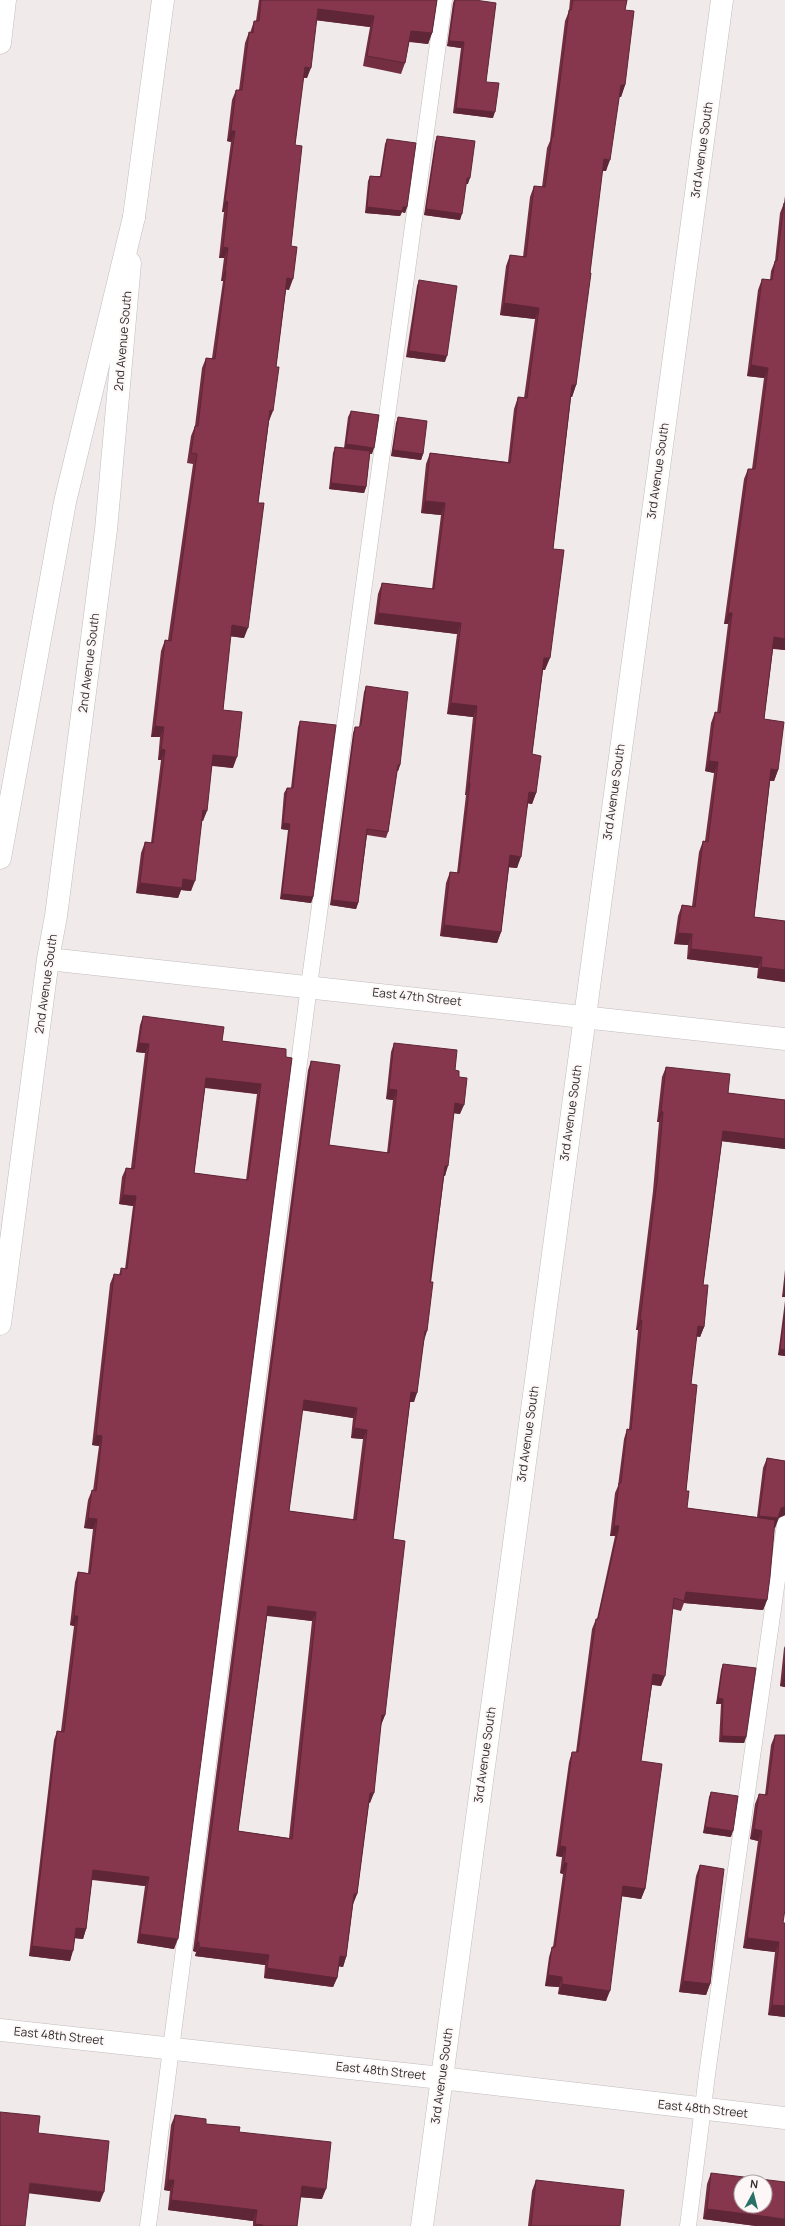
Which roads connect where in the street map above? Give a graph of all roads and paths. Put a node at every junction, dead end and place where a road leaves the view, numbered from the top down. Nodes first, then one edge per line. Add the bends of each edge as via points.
1 (6, 0) edge
2 (163, 0) edge
3 (444, 0) edge
4 (722, 0) edge
5 (0, 43) edge
6 (134, 217) junction
7 (0, 858) edge
8 (48, 959) junction
9 (309, 986) junction
10 (584, 1016) junction
11 (785, 1038) edge
12 (0, 1324) edge
13 (785, 1524) edge
14 (0, 2030) edge
15 (172, 2048) junction
16 (441, 2078) junction
17 (702, 2109) junction
18 (785, 2118) edge
19 (148, 2226) edge
20 (422, 2226) edge
21 (688, 2226) edge

1 - 5 main road
2 - 6 main road, 2nd Avenue South
3 - 9 lane
4 - 10 main road, 3rd Avenue South
6 - 7 main road via 65,502
6 - 8 main road, 2nd Avenue South via 106,530 56,916
8 - 9 main road, East 47th Street
8 - 12 main road, 2nd Avenue South
9 - 10 main road, East 47th Street
9 - 15 lane
10 - 11 main road, East 47th Street
10 - 16 main road, 3rd Avenue South
13 - 17 lane
14 - 15 main road, East 48th Street
15 - 16 main road, East 48th Street
15 - 19 lane
16 - 17 main road, East 48th Street
16 - 20 main road, 3rd Avenue South
17 - 18 main road, East 48th Street
17 - 21 lane

